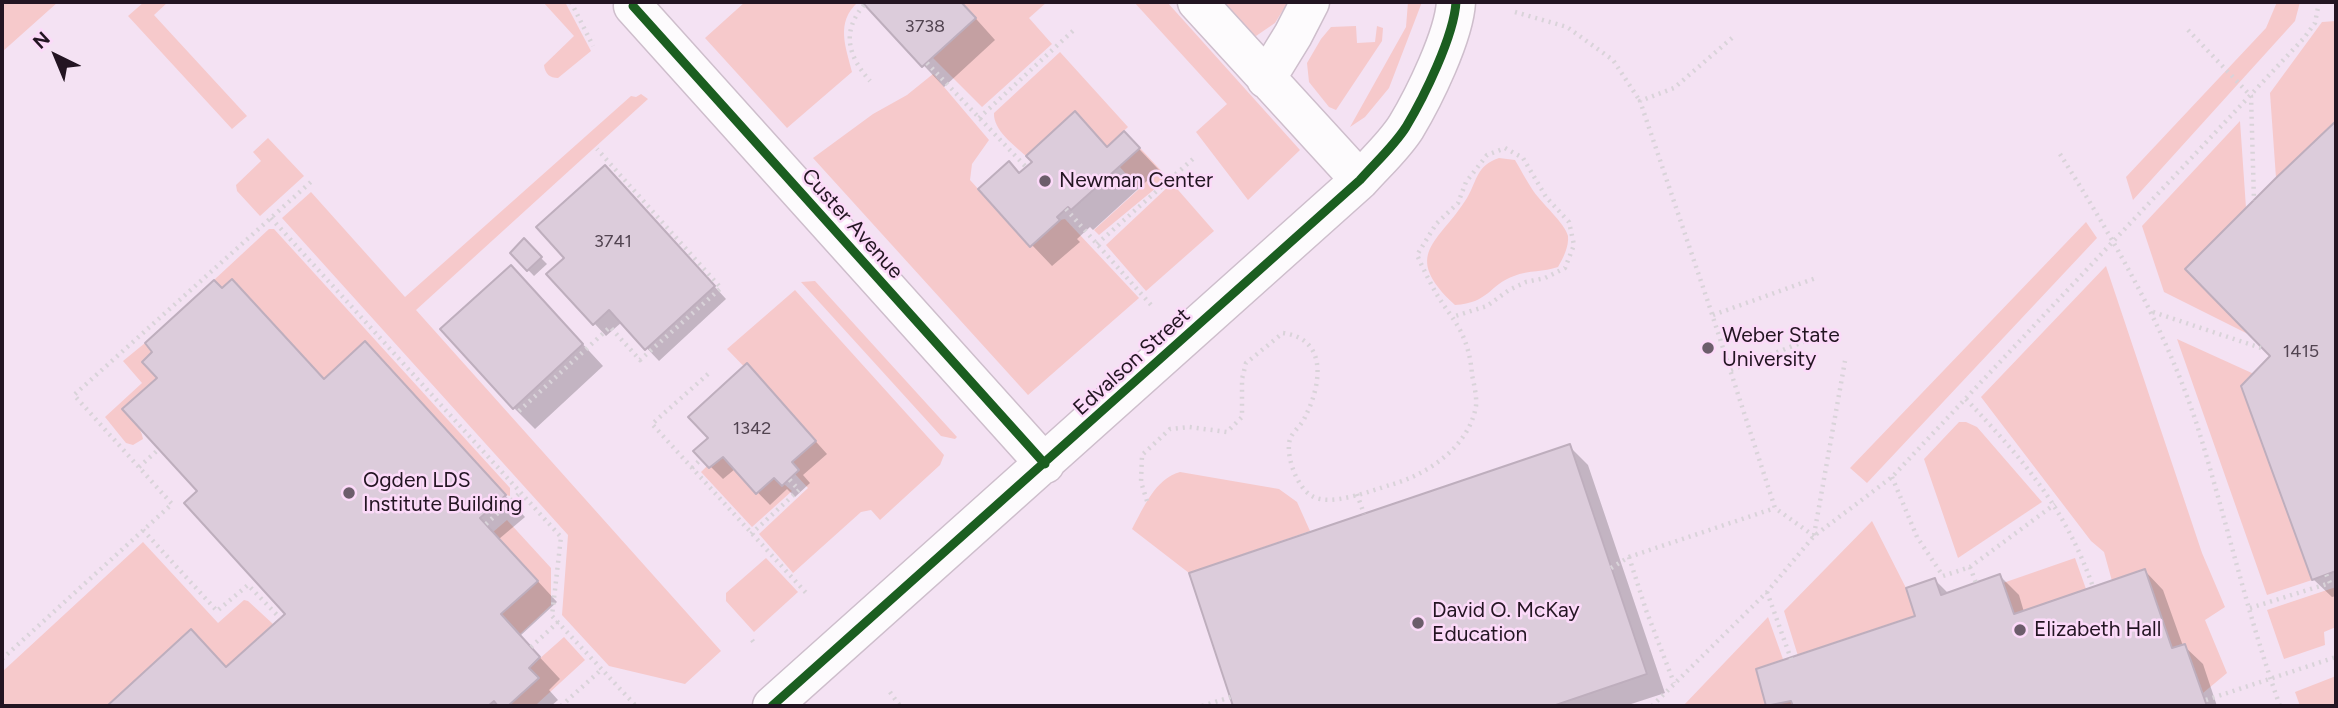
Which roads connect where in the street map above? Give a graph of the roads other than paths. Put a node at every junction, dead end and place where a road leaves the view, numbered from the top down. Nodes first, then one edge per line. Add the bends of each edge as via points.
1 (1197, 2) edge
2 (1310, 2) edge
3 (1456, 2) edge
4 (633, 6) dead end
5 (1266, 79) junction
6 (1360, 180) junction
7 (1045, 464) junction
8 (772, 706) edge

1 - 5 street
2 - 5 street
3 - 6 street, Edvalson Street via 1433,75 1405,129
4 - 7 street, Custer Avenue
5 - 6 street
6 - 7 street, Edvalson Street
7 - 8 street, Edvalson Street

